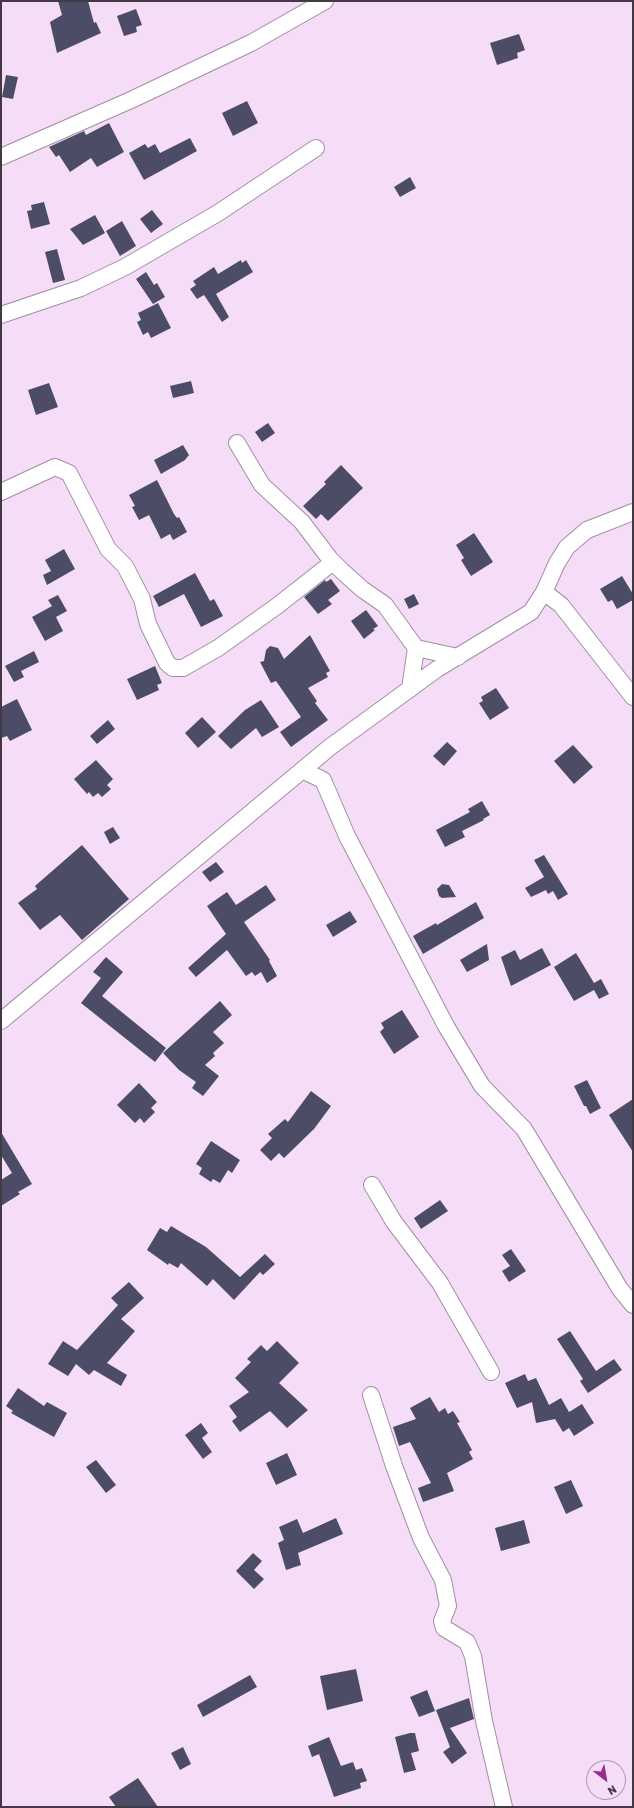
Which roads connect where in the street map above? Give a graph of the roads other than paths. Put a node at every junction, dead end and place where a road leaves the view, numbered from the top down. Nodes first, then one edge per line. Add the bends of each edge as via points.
1 (325, 1) edge
2 (316, 148) dead end
3 (1, 157) edge
4 (1, 315) edge
5 (237, 443) dead end
6 (1, 492) edge
7 (633, 512) edge
8 (333, 562) junction
9 (544, 592) junction
10 (416, 648) junction
11 (458, 657) junction
12 (410, 689) junction
13 (633, 697) edge
14 (302, 770) junction
15 (1, 1021) edge
16 (372, 1185) dead end
17 (633, 1305) edge
18 (491, 1372) dead end
19 (371, 1395) dead end
20 (504, 1807) edge

1 - 3 street via 251,43 131,100
2 - 4 street via 218,213 125,267 81,288
5 - 8 street via 262,485 302,522
6 - 8 street via 55,467 69,472 108,549 125,566 142,599 148,624 167,663 173,668 183,668 218,648
7 - 9 street via 587,530 567,547
8 - 10 street via 362,589 385,605
9 - 11 street via 531,612
9 - 13 street via 561,605
10 - 11 street
10 - 12 street
11 - 12 street
12 - 14 street
14 - 15 street
14 - 17 street via 323,780 347,836 446,1026 482,1086 524,1129 620,1289
16 - 18 street via 394,1222 440,1283
19 - 20 street via 421,1538 443,1580 448,1606 442,1621 444,1628 466,1642 473,1656 484,1721

